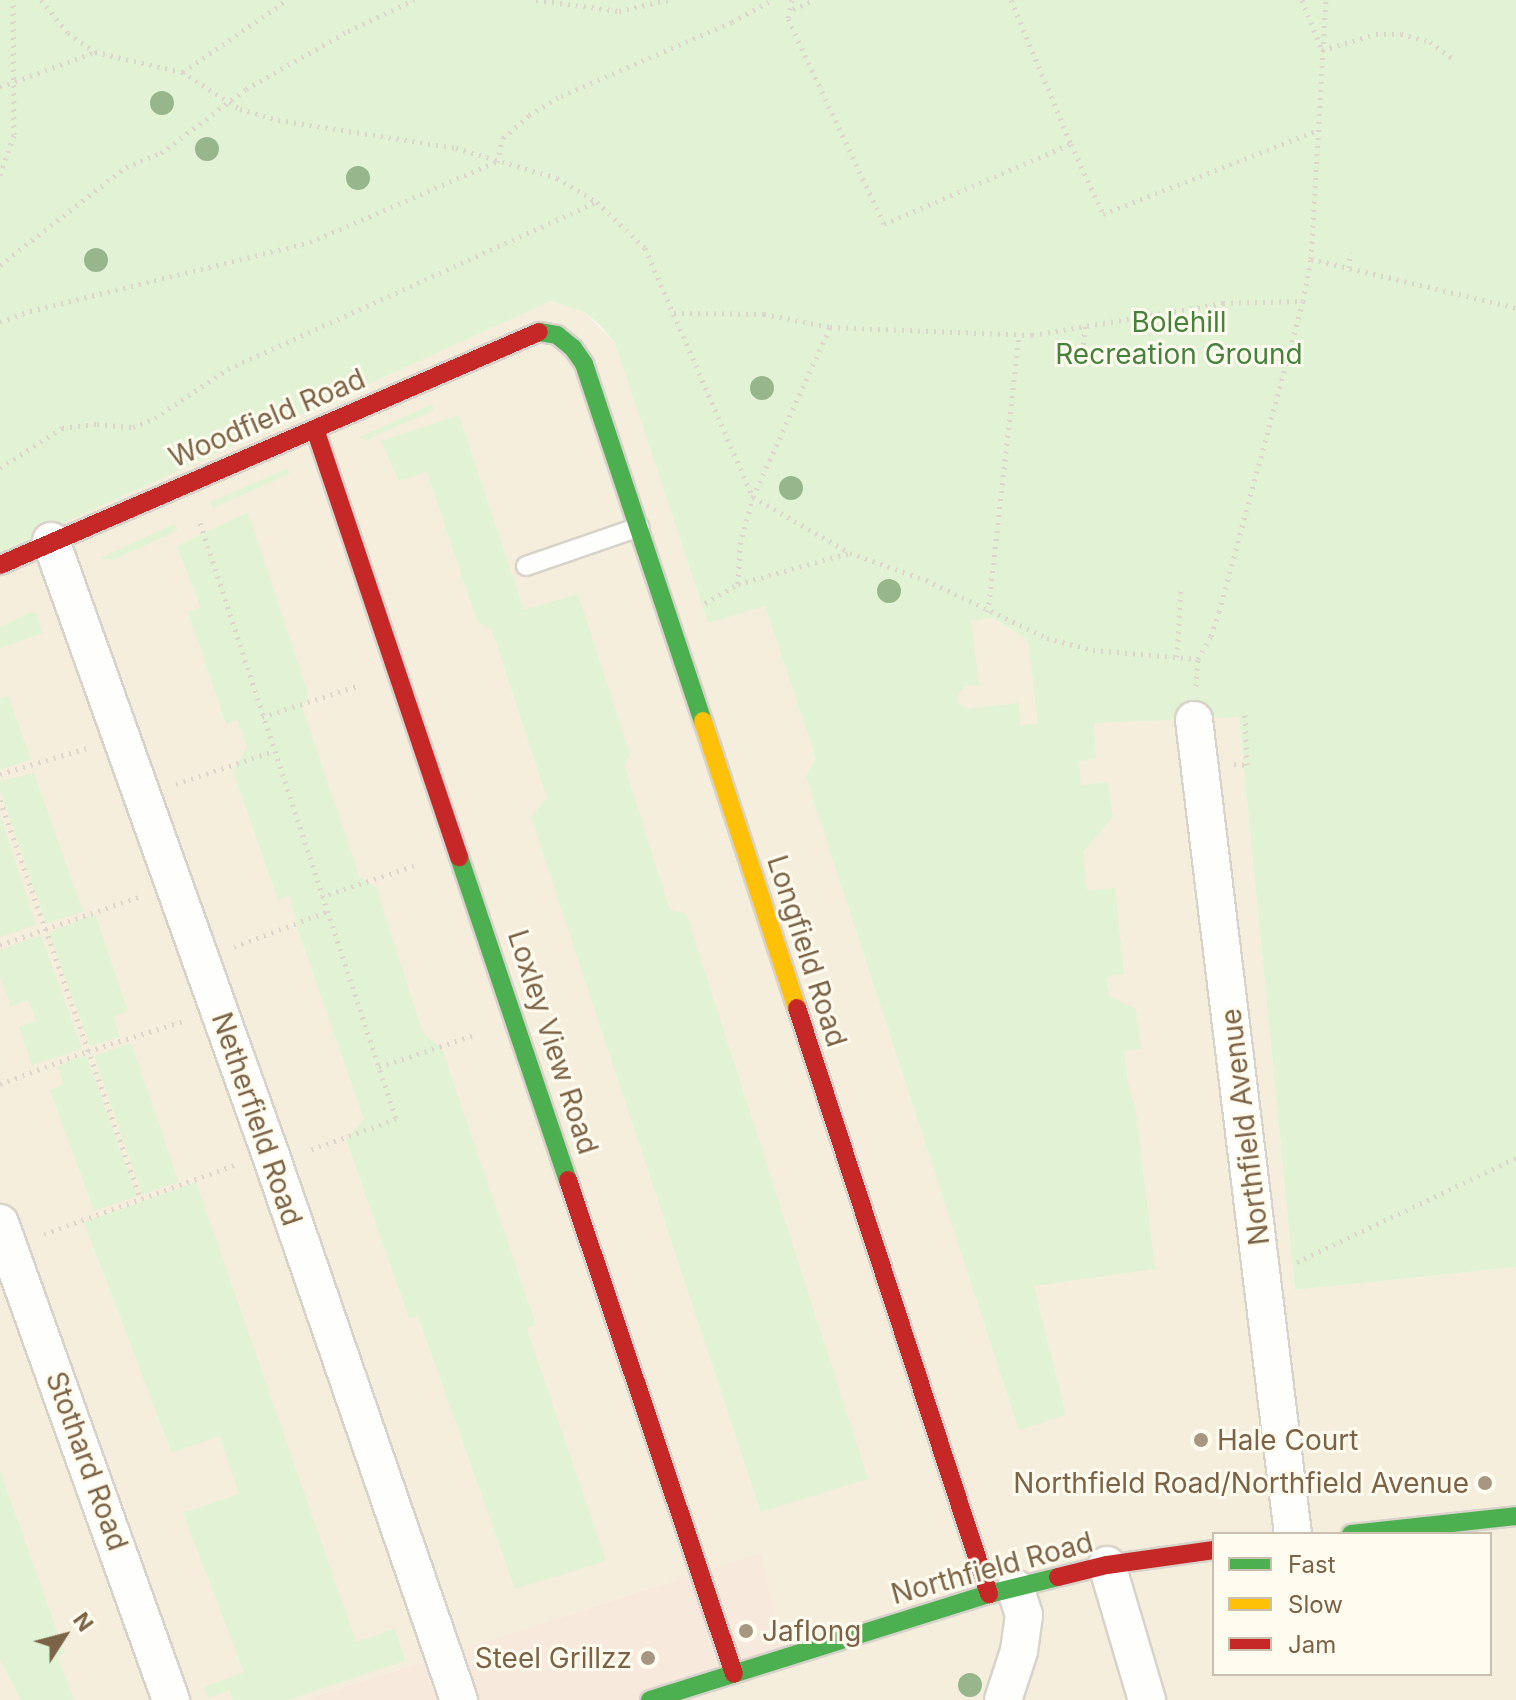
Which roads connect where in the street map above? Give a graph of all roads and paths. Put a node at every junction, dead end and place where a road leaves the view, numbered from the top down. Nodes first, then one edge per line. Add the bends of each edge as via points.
1 (13, 0) edge
2 (41, 0) edge
3 (287, 0) edge
4 (414, 0) edge
5 (536, 0) edge
6 (668, 0) edge
7 (772, 0) edge
8 (792, 0) edge
9 (814, 0) edge
10 (1011, 0) edge
11 (1302, 0) edge
12 (1326, 0) edge
13 (792, 9) junction
14 (1322, 50) junction
15 (95, 52) junction
16 (1455, 60) dead end
17 (182, 72) junction
18 (16, 81) junction
19 (0, 87) edge
20 (228, 104) junction
21 (1318, 130) junction
22 (1071, 144) junction
23 (497, 162) junction
24 (0, 175) edge
25 (597, 202) junction
26 (1350, 252) dead end
27 (1311, 259) junction
28 (0, 265) edge
29 (1349, 268) junction
30 (1303, 301) junction
31 (1516, 308) edge
32 (674, 313) junction
33 (0, 322) edge
34 (1085, 325) junction
35 (830, 327) junction
36 (557, 335) joint
37 (1019, 335) junction
38 (1082, 360) dead end
39 (315, 429) junction
40 (0, 468) edge
41 (186, 481) junction
42 (753, 497) junction
43 (639, 527) junction
44 (51, 541) junction
45 (850, 553) junction
46 (0, 565) edge
47 (526, 566) dead end
48 (738, 584) junction
49 (1181, 586) dead end
50 (988, 612) junction
51 (666, 615) junction
52 (1177, 657) junction
53 (396, 673) junction
54 (1245, 715) dead end
55 (262, 717) junction
56 (1194, 720) dead end
57 (123, 737) junction
58 (274, 751) junction
59 (1241, 764) dead end
60 (0, 774) edge
61 (143, 796) junction
62 (0, 800) edge
63 (460, 851) junction
64 (173, 885) junction
65 (321, 897) junction
66 (326, 912) junction
67 (43, 929) junction
68 (0, 945) edge
69 (200, 960) junction
70 (219, 1010) junction
71 (516, 1022) junction
72 (88, 1051) junction
73 (379, 1067) junction
74 (0, 1084) edge
75 (271, 1158) junction
76 (1516, 1158) edge
77 (140, 1197) junction
78 (4, 1235) edge
79 (1261, 1267) junction
80 (1516, 1516) edge
81 (1293, 1532) edge
82 (1369, 1532) edge
83 (1212, 1550) edge
84 (1107, 1565) junction
85 (1002, 1591) junction
86 (734, 1674) junction
87 (171, 1700) edge
88 (459, 1700) edge
89 (650, 1700) edge
90 (1003, 1700) edge
91 (1147, 1700) edge

1 - 18 path
2 - 15 path via 68,33
3 - 17 path
4 - 20 path via 348,31
5 - 6 path via 619,11
7 - 23 path via 561,96 503,138
8 - 13 path
9 - 13 path
10 - 22 path
11 - 14 path
12 - 14 path
13 - 22 path via 788,19 884,224
14 - 16 path via 1376,34 1401,34 1430,42
14 - 21 path
15 - 17 path
15 - 18 path
17 - 20 path
18 - 19 path
18 - 24 path via 14,135
20 - 23 path via 278,120 456,148
20 - 28 path via 161,153 126,167
21 - 22 path via 1103,214
21 - 27 path
23 - 25 path via 557,178
23 - 33 path via 310,242
25 - 32 path via 645,248
25 - 40 path via 228,369 155,418 133,427 62,428
26 - 29 path
27 - 29 path
27 - 30 path
29 - 31 path
30 - 34 path via 1223,303
30 - 52 path via 1211,636 1198,659
32 - 35 path via 764,314
32 - 42 path
34 - 37 path
34 - 38 path
35 - 37 path
35 - 42 path
36 - 39 street, Woodfield Road via 541,331
36 - 43 street, Longfield Road via 584,364
37 - 50 path
39 - 41 street, Woodfield Road
39 - 53 street, Loxley View Road
41 - 44 street, Woodfield Road
41 - 55 path
42 - 45 path
42 - 48 path via 740,544
43 - 47 lane
43 - 51 street, Longfield Road
44 - 46 street, Woodfield Road
44 - 57 street, Netherfield Road
45 - 48 path
45 - 50 path via 926,580
48 - 51 path via 700,605
49 - 52 path
50 - 52 path via 1047,638 1093,650
51 - 85 street, Longfield Road
53 - 55 path
53 - 63 street, Loxley View Road
54 - 59 path via 1247,765
55 - 58 path
56 - 79 street, Northfield Avenue
57 - 60 path
57 - 61 street, Netherfield Road
58 - 61 path
58 - 65 path
61 - 64 street, Netherfield Road
62 - 67 path
63 - 65 path
63 - 71 street, Loxley View Road
64 - 67 path
64 - 69 street, Netherfield Road
65 - 66 path
66 - 69 path
66 - 73 path
67 - 68 path
67 - 72 path
69 - 70 street, Netherfield Road
70 - 72 path
70 - 75 street, Netherfield Road
71 - 73 path
71 - 86 street, Loxley View Road
72 - 74 path
72 - 77 path
73 - 75 path via 396,1119
75 - 77 path
75 - 88 street, Netherfield Road
76 - 79 path via 1298,1262
77 - 78 path
78 - 87 street, Stothard Road
79 - 81 street, Northfield Avenue
80 - 82 street
83 - 84 street, Northfield Road
84 - 85 street, Northfield Road
84 - 91 street
85 - 86 street, Northfield Road
85 - 90 street via 1024,1615
86 - 89 street, Northfield Road

